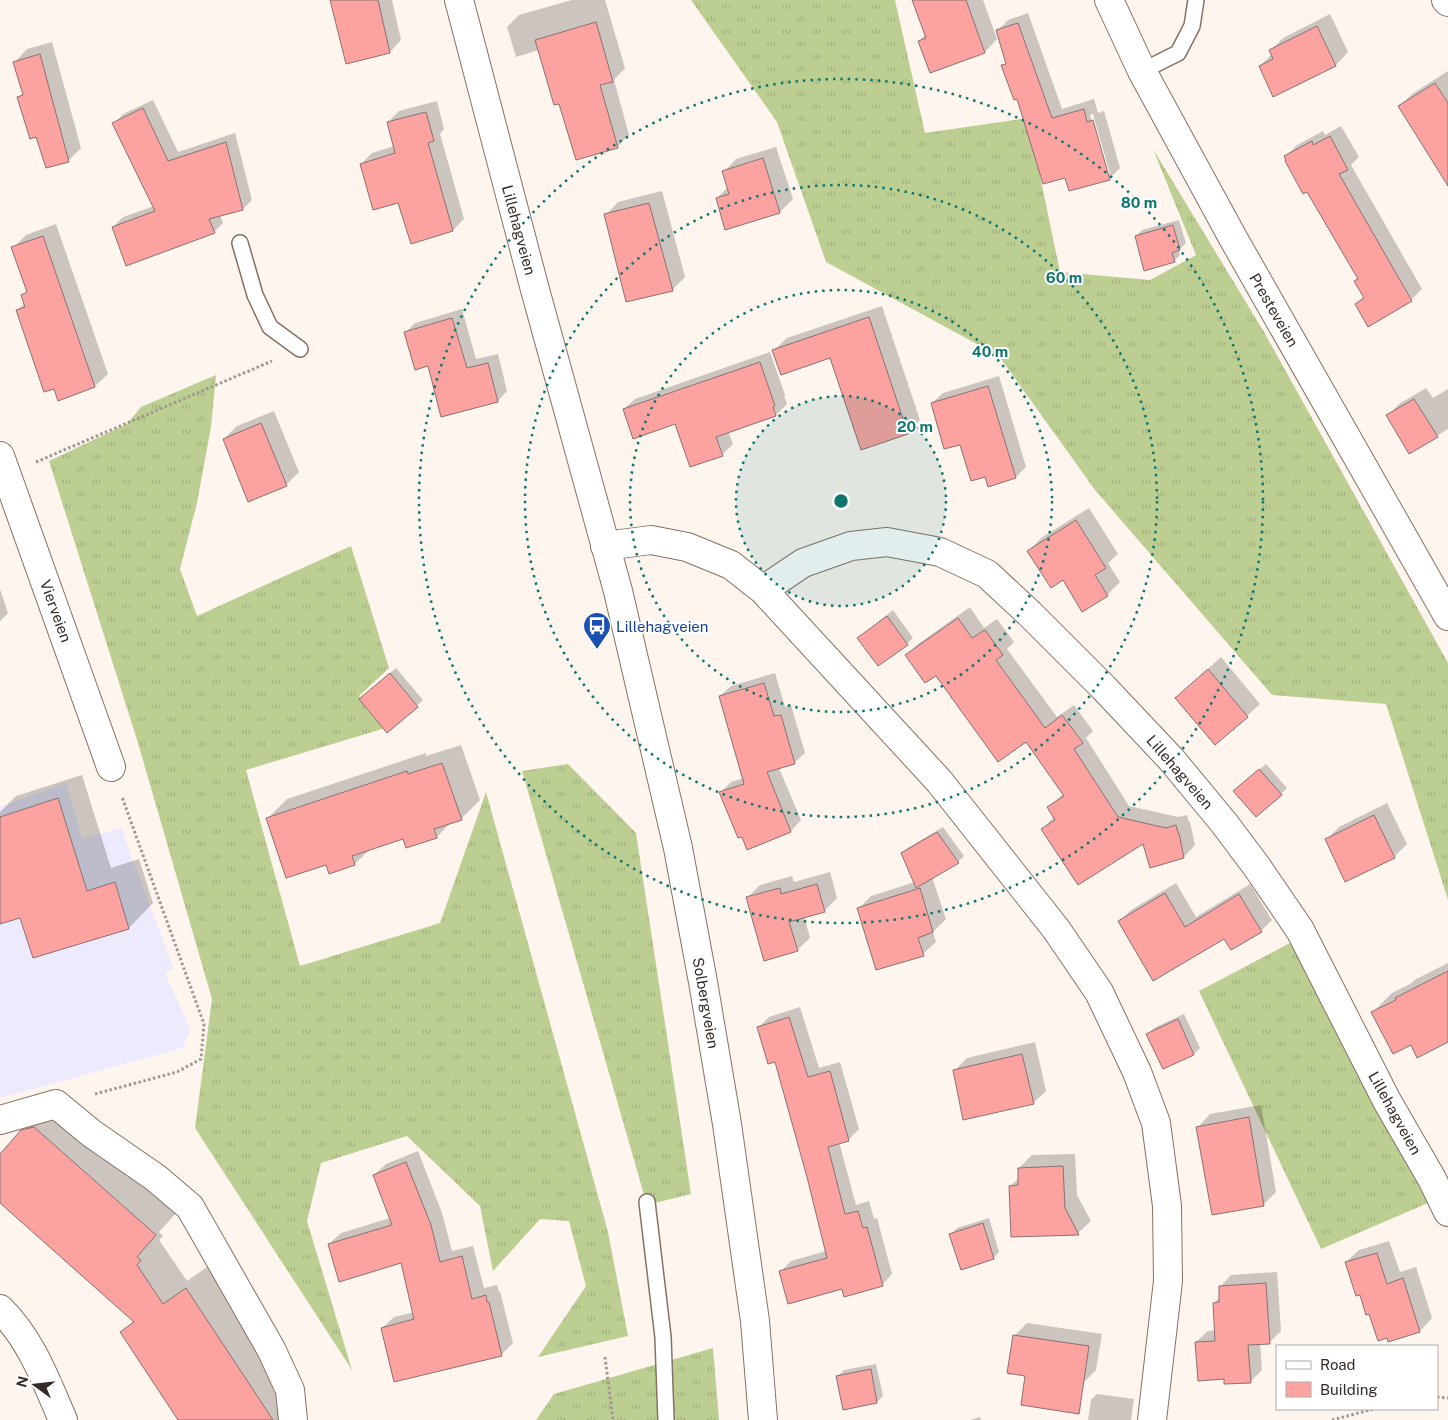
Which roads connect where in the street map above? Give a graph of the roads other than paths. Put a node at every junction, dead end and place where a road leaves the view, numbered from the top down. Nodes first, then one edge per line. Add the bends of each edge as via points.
1 (459, 0) edge
2 (1109, 0) edge
3 (1196, 0) edge
4 (1142, 71) junction
5 (240, 244) dead end
6 (300, 349) road end
7 (4, 465) edge
8 (605, 546) junction
9 (763, 590) junction
10 (618, 591) joint
11 (1448, 616) edge
12 (111, 766) road end
13 (0, 1120) edge
14 (647, 1202) dead end
15 (1448, 1212) edge
16 (6, 1320) edge
17 (64, 1420) edge
18 (293, 1420) edge
19 (666, 1420) edge
20 (763, 1420) edge
21 (1152, 1420) edge

1 - 8 street, Lillehagveien
2 - 4 street, Presteveien
3 - 4 lane via 1192,26 1178,53
4 - 11 street, Presteveien
5 - 6 lane via 255,295 270,327
7 - 12 street, Vierveien
8 - 9 street via 651,540 687,548 731,565
8 - 10 street, Lillehagveien
9 - 15 street, Lillehagveien via 803,563 851,546 887,542 940,552 987,574 1030,613 1171,759 1257,867 1300,930
9 - 21 street via 939,781 1056,929 1099,992 1137,1072 1156,1123 1167,1206 1168,1281
10 - 20 street, Solbergveien via 678,848 703,982 755,1321
13 - 18 street via 56,1104 190,1207 271,1349 290,1390
14 - 19 lane via 663,1337
16 - 17 street via 35,1356

